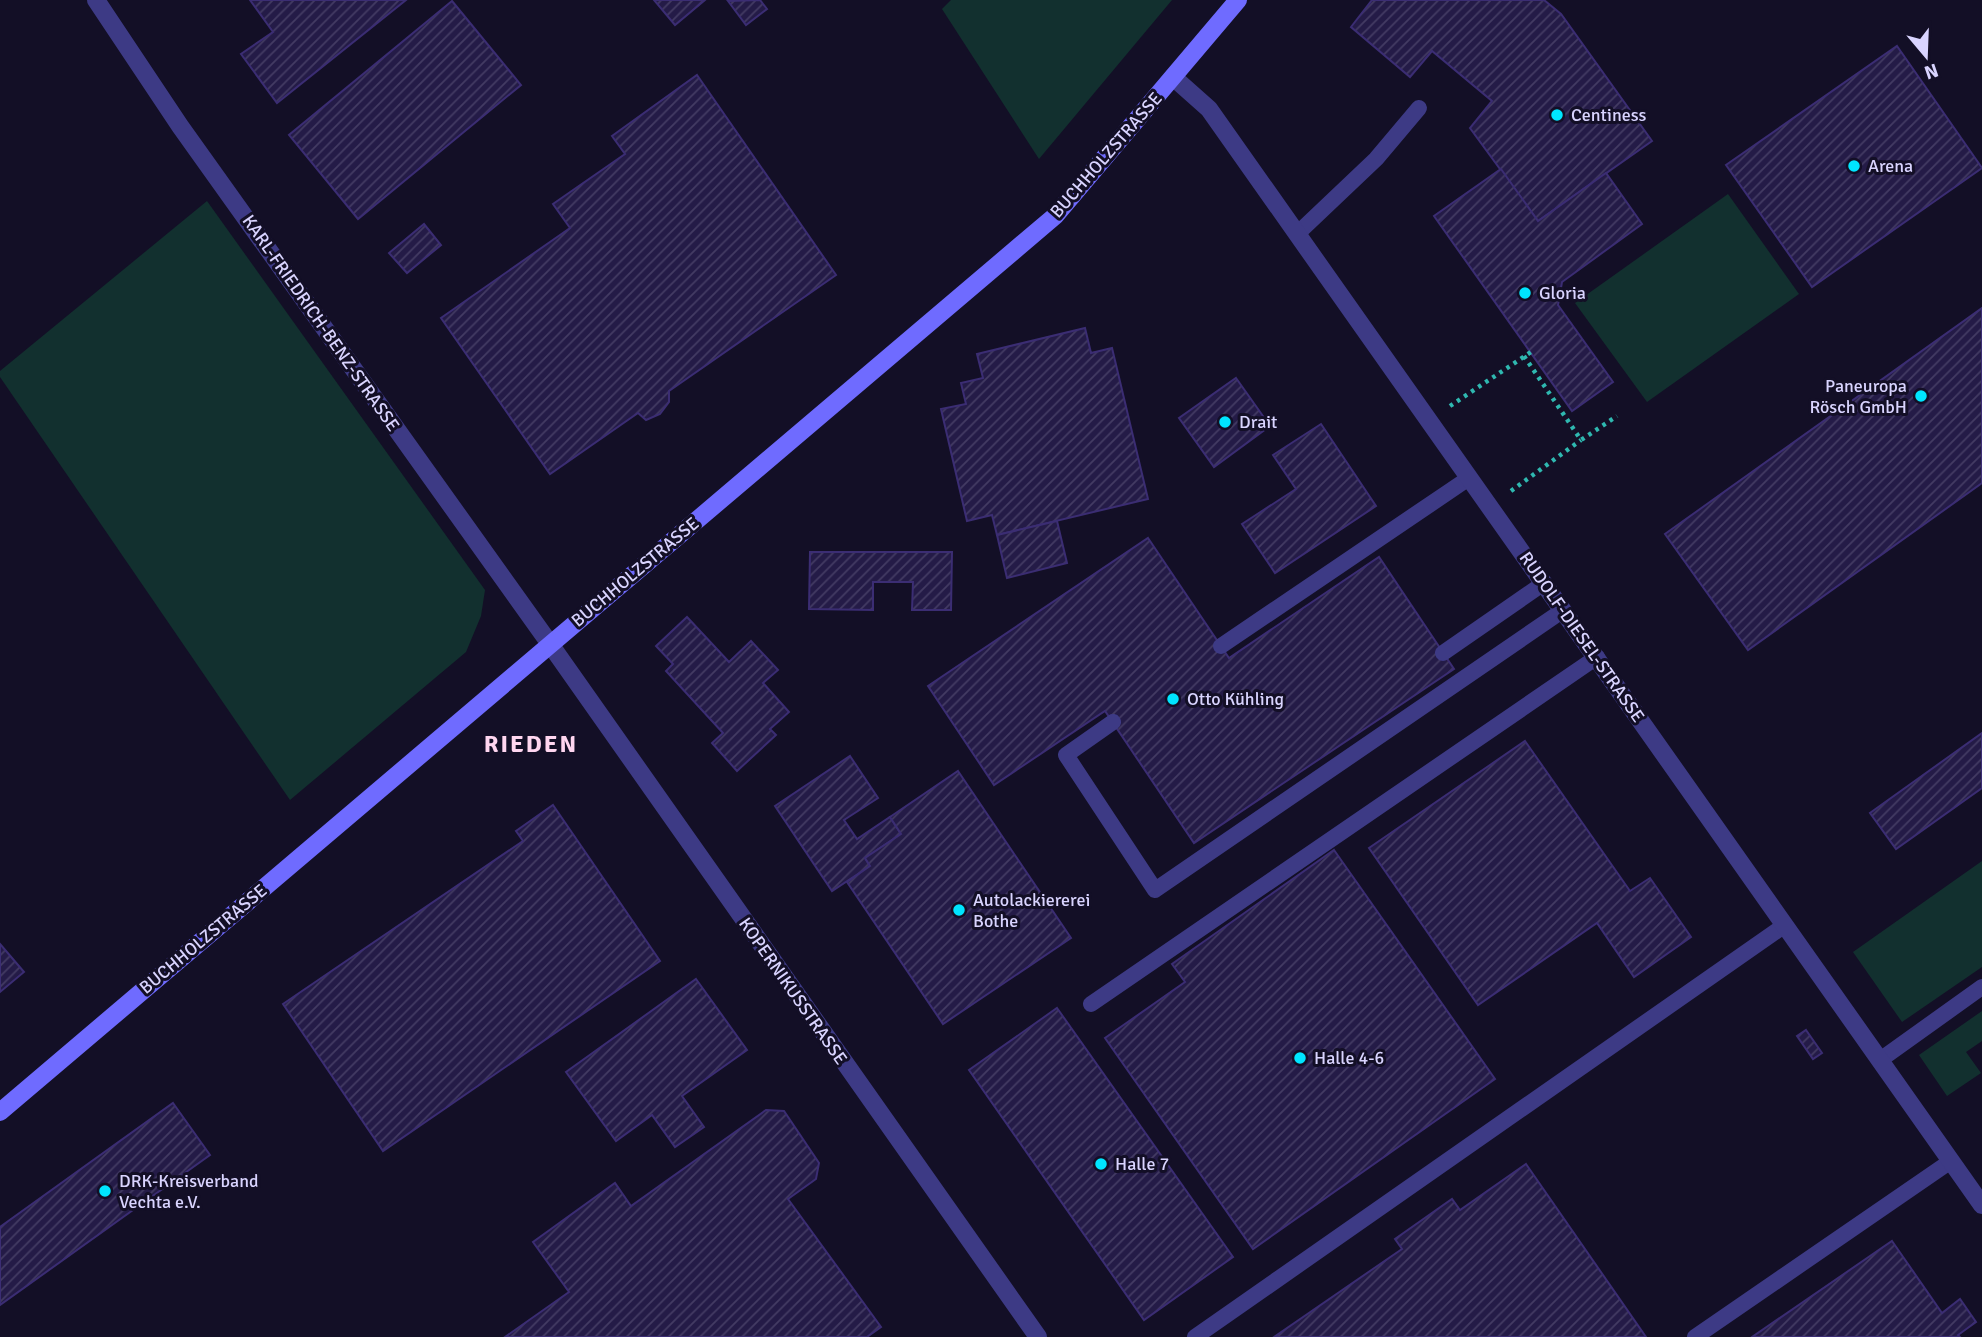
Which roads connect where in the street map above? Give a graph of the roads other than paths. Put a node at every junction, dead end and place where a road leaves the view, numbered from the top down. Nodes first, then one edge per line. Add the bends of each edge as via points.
1 (96, 0) edge
2 (1238, 0) edge
3 (1173, 77) junction
4 (1419, 108) dead end
5 (1297, 234) junction
6 (1469, 478) junction
7 (1544, 583) junction
8 (1562, 611) junction
9 (550, 644) junction
10 (1221, 646) dead end
11 (1443, 653) dead end
12 (1597, 657) junction
13 (1113, 722) dead end
14 (1785, 925) junction
15 (1982, 987) edge
16 (1091, 1004) dead end
17 (1880, 1060) junction
18 (0, 1112) edge
19 (1951, 1161) junction
20 (1982, 1205) edge
21 (1038, 1337) edge
22 (1195, 1337) edge
23 (1695, 1337) edge

1 - 9 street, KARL-FRIEDRICH-BENZ-STRASSE via 180,126
2 - 3 street, BUCHHOLZSTRASSE
3 - 5 street, RUDOLF-DIESEL-STRASSE via 1209,109
3 - 9 street, BUCHHOLZSTRASSE via 1055,216
4 - 5 lane via 1376,159
5 - 6 street, RUDOLF-DIESEL-STRASSE
6 - 7 street, RUDOLF-DIESEL-STRASSE
6 - 10 lane
7 - 8 street, RUDOLF-DIESEL-STRASSE
7 - 11 lane
8 - 12 street, RUDOLF-DIESEL-STRASSE
8 - 13 lane via 1155,890 1066,755
9 - 18 street, BUCHHOLZSTRASSE
9 - 21 street, KOPERNIKUSSTRASSE
12 - 14 street, RUDOLF-DIESEL-STRASSE
12 - 16 lane
14 - 17 street, RUDOLF-DIESEL-STRASSE
14 - 22 lane
15 - 17 lane
17 - 19 street, RUDOLF-DIESEL-STRASSE
19 - 20 street, RUDOLF-DIESEL-STRASSE
19 - 23 lane

